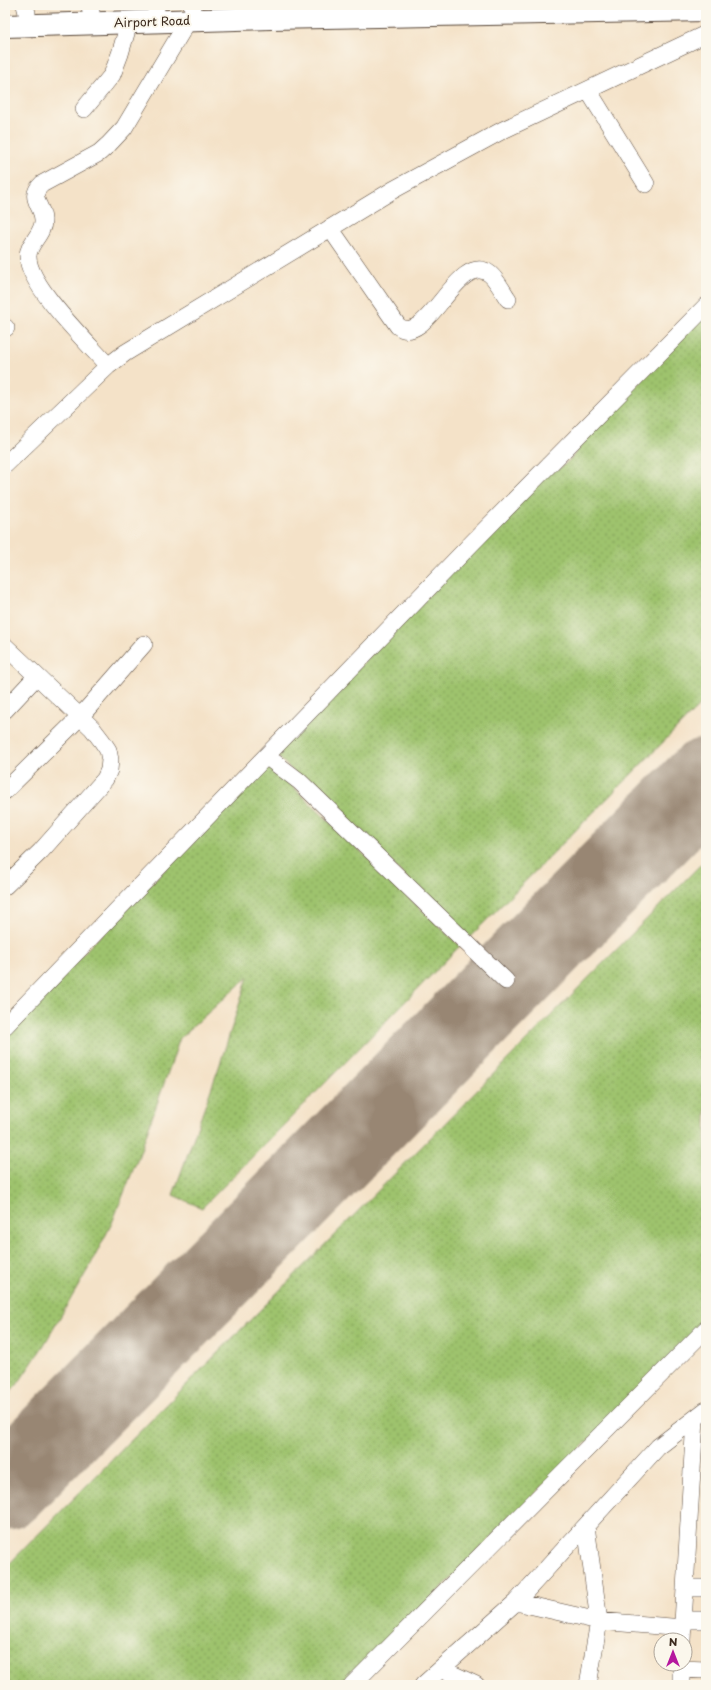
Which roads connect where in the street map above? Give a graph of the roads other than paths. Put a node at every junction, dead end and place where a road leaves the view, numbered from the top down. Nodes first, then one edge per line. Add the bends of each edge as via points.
1 (321, 5) edge
2 (156, 7) edge
3 (90, 8) edge
4 (26, 9) edge
5 (706, 10) edge
6 (5, 13) edge
7 (192, 14) edge
8 (129, 23) junction
9 (5, 26) edge
10 (706, 34) edge
11 (588, 90) junction
12 (84, 109) dead end
13 (646, 184) dead end
14 (330, 228) junction
15 (508, 299) dead end
16 (706, 306) edge
17 (108, 366) junction
18 (6, 462) edge
19 (144, 644) dead end
20 (5, 646) edge
21 (36, 677) junction
22 (5, 710) edge
23 (80, 717) junction
24 (266, 756) junction
25 (5, 791) edge
26 (5, 886) edge
27 (506, 981) dead end
28 (5, 1026) edge
29 (706, 1329) edge
30 (700, 1414) edge
31 (586, 1526) junction
32 (685, 1588) junction
33 (706, 1588) edge
34 (516, 1602) junction
35 (706, 1620) edge
36 (599, 1621) junction
37 (683, 1629) edge
38 (442, 1668) junction
39 (706, 1670) edge
40 (681, 1673) edge
41 (352, 1685) edge
42 (423, 1685) edge
43 (476, 1685) edge
44 (588, 1685) edge

1 - 7 main road, Airport Road
2 - 3 main road, Airport Road
2 - 7 main road, Airport Road
3 - 4 main road, Airport Road
4 - 6 main road, Airport Road
5 - 7 main road, Airport Road
7 - 8 main road, Airport Road
7 - 17 street via 119,134 99,153 42,184 36,191 36,199 44,219 28,252 29,265 53,304
8 - 9 main road, Airport Road
8 - 12 street via 112,75
10 - 11 street
11 - 13 street
11 - 14 street via 503,130 393,190
14 - 15 street via 402,330 414,328 422,323 467,274 476,270 490,274
14 - 17 street via 125,353
16 - 24 street
17 - 18 street
19 - 23 street
20 - 21 street
21 - 22 street
21 - 23 street
23 - 25 street
23 - 26 street via 92,728 108,750 109,770 105,779 41,851
24 - 27 street via 299,781
24 - 28 street
29 - 41 street
30 - 31 street via 658,1447
30 - 32 street
31 - 34 street
31 - 36 street
32 - 33 street
32 - 37 street
34 - 36 street
34 - 38 street
35 - 37 street
36 - 37 street
36 - 44 street
38 - 42 street
38 - 43 street
39 - 40 street

